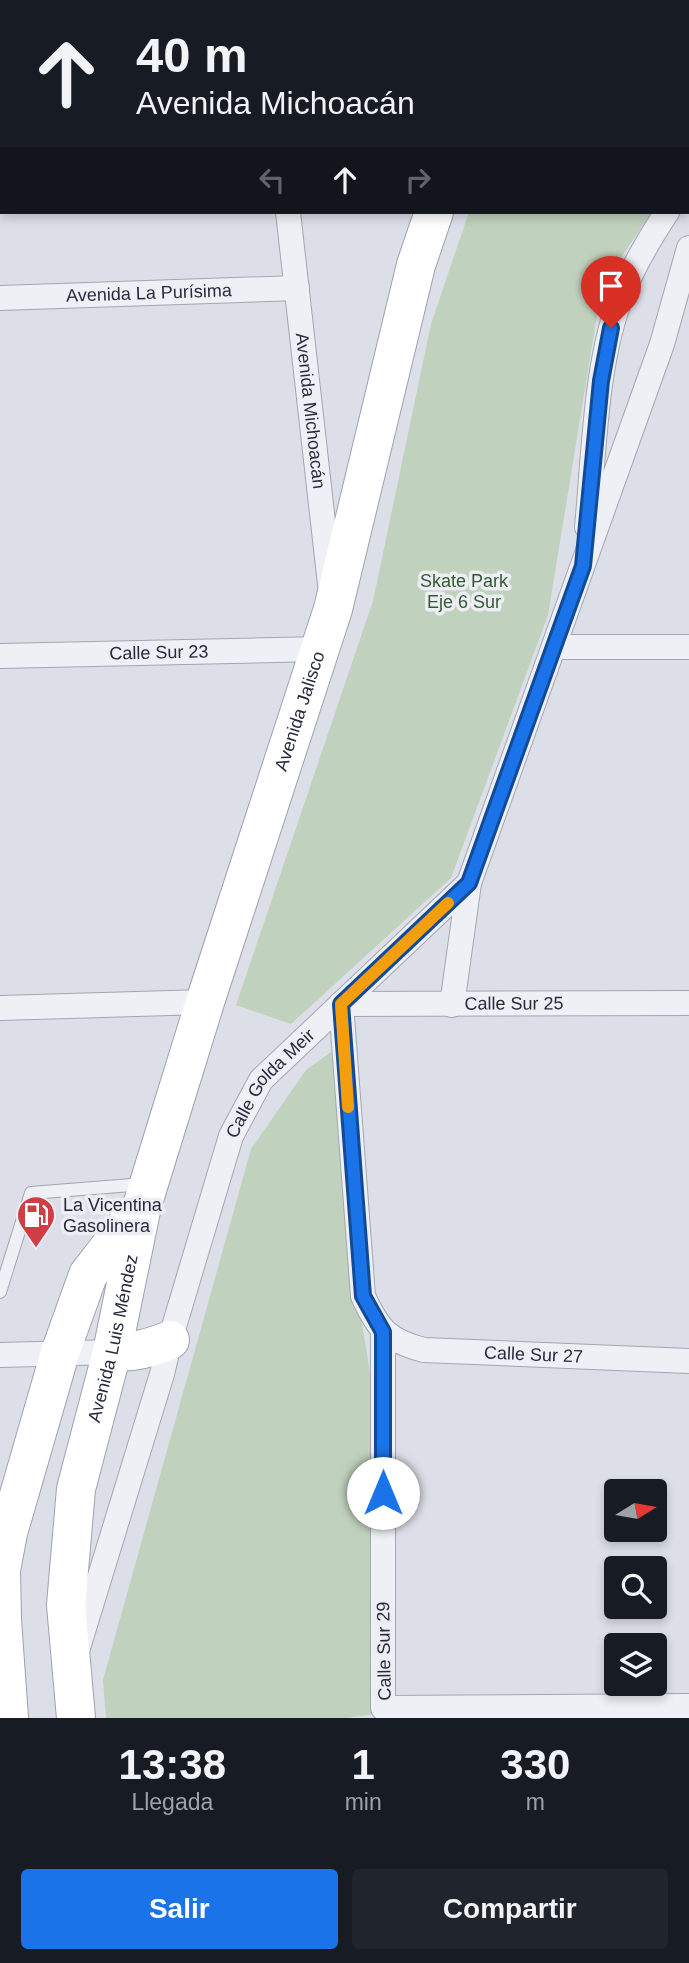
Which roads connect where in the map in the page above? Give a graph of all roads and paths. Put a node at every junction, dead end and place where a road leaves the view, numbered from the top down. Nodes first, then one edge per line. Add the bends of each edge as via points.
1 (288, 214) edge
2 (433, 214) edge
3 (666, 214) edge
4 (689, 248) edge
5 (298, 288) junction
6 (0, 298) edge
7 (583, 566) junction
8 (333, 609) junction
9 (555, 647) junction
10 (689, 647) edge
11 (320, 649) junction
12 (0, 656) edge
13 (469, 883) junction
14 (205, 1002) junction
15 (689, 1003) edge
16 (341, 1004) junction
17 (452, 1005) junction
18 (0, 1008) edge
19 (145, 1195) junction
20 (0, 1292) edge
21 (383, 1332) junction
22 (170, 1340) junction
23 (112, 1352) junction
24 (60, 1353) junction
25 (0, 1355) edge
26 (689, 1361) edge
27 (72, 1666) junction
28 (689, 1706) edge
29 (9, 1718) edge
30 (76, 1718) edge

1 - 5 street, Avenida Michoacán
2 - 8 main road, Avenida Jalisco via 416,265
3 - 7 street, Calle Golda Meir via 628,281 611,328 601,381
4 - 7 street, Calle Golda Meir via 662,344
5 - 6 street, Avenida La Purísima
5 - 8 street, Avenida Michoacán
7 - 9 street, Calle Golda Meir
8 - 11 main road, Avenida Jalisco
9 - 10 street
9 - 13 street, Calle Golda Meir
11 - 12 street, Calle Sur 23
11 - 14 main road, Avenida Jalisco
13 - 16 street, Calle Golda Meir
13 - 17 street
14 - 18 street
14 - 19 main road, Avenida Jalisco
15 - 17 street, Calle Sur 25
16 - 17 street, Calle Sur 25
16 - 21 street via 363,1296
16 - 22 street, Calle Golda Meir via 261,1080 231,1136
19 - 20 lane via 31,1193
19 - 23 main road, Avenida Luis Méndez
19 - 24 main road, Avenida Luis Méndez via 88,1275
21 - 26 street, Calle Sur 27 via 403,1345 424,1350
21 - 28 street, Calle Sur 29 via 383,1708
22 - 23 main road via 130,1353
22 - 27 street, Calle Golda Meir
23 - 24 street
23 - 27 main road, Avenida Luis Méndez via 76,1489 66,1605
24 - 25 street
24 - 29 main road, Avenida Luis Méndez via 1,1570
27 - 30 main road, Avenida Luis Méndez

